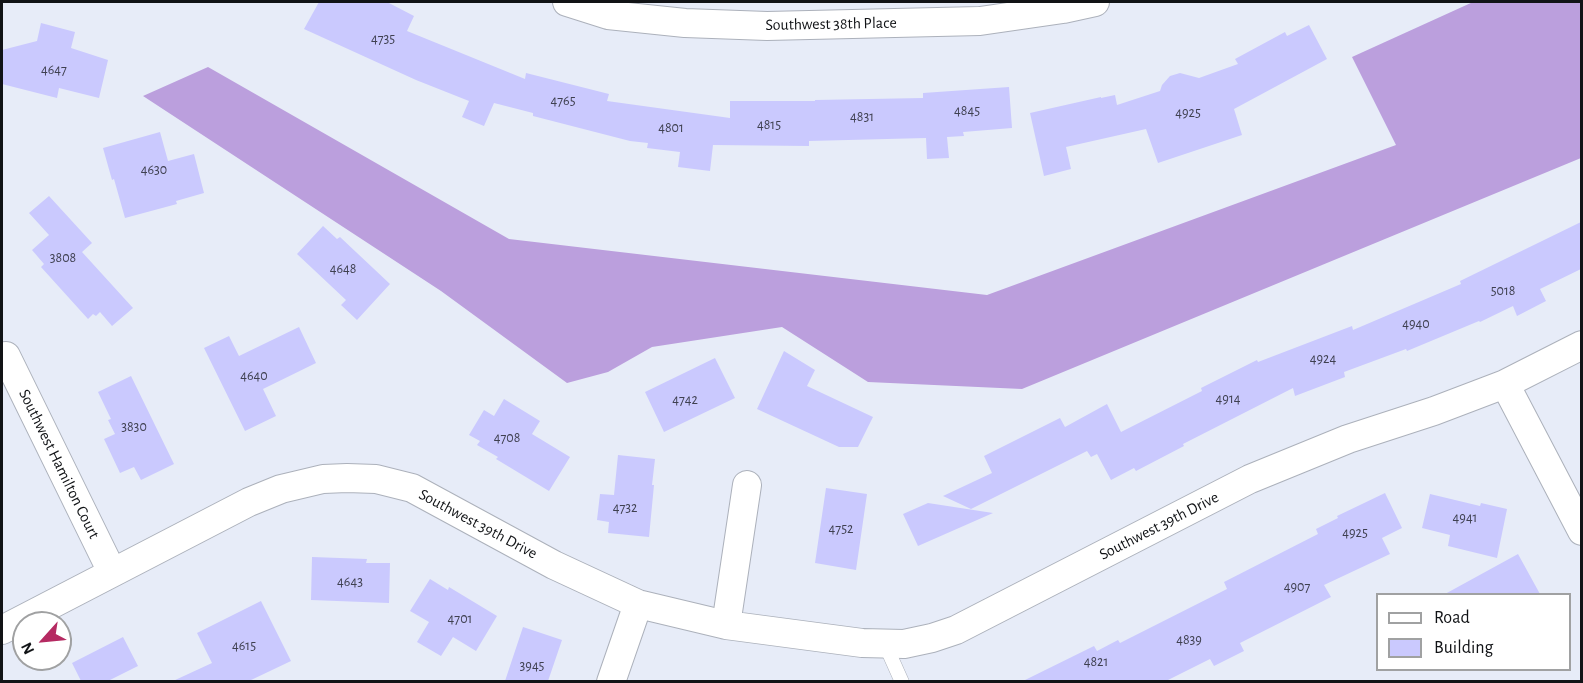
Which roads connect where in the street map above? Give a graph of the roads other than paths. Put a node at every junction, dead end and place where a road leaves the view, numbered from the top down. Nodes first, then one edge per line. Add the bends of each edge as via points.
1 (567, 2) edge
2 (1095, 2) edge
3 (1581, 345) edge
4 (6, 356) dead end
5 (1505, 384) junction
6 (747, 485) dead end
7 (1581, 531) edge
8 (112, 572) junction
9 (638, 604) junction
10 (726, 625) junction
11 (2, 630) edge
12 (885, 644) junction
13 (611, 681) edge
14 (902, 681) edge

1 - 2 street, Southwest 38th Place via 608,15 767,26 980,21
3 - 5 street, Southwest 39th Drive
4 - 8 street, Southwest Hamilton Court
5 - 7 street
5 - 12 street, Southwest 39th Drive via 1348,439 1250,479 956,630 904,644
6 - 10 street
8 - 9 street, Southwest 39th Drive via 281,489 323,479 376,479 412,488 554,565
8 - 11 street, Southwest 39th Drive
9 - 10 street, Southwest 39th Drive
9 - 13 street
10 - 12 street, Southwest 39th Drive
12 - 14 lane

